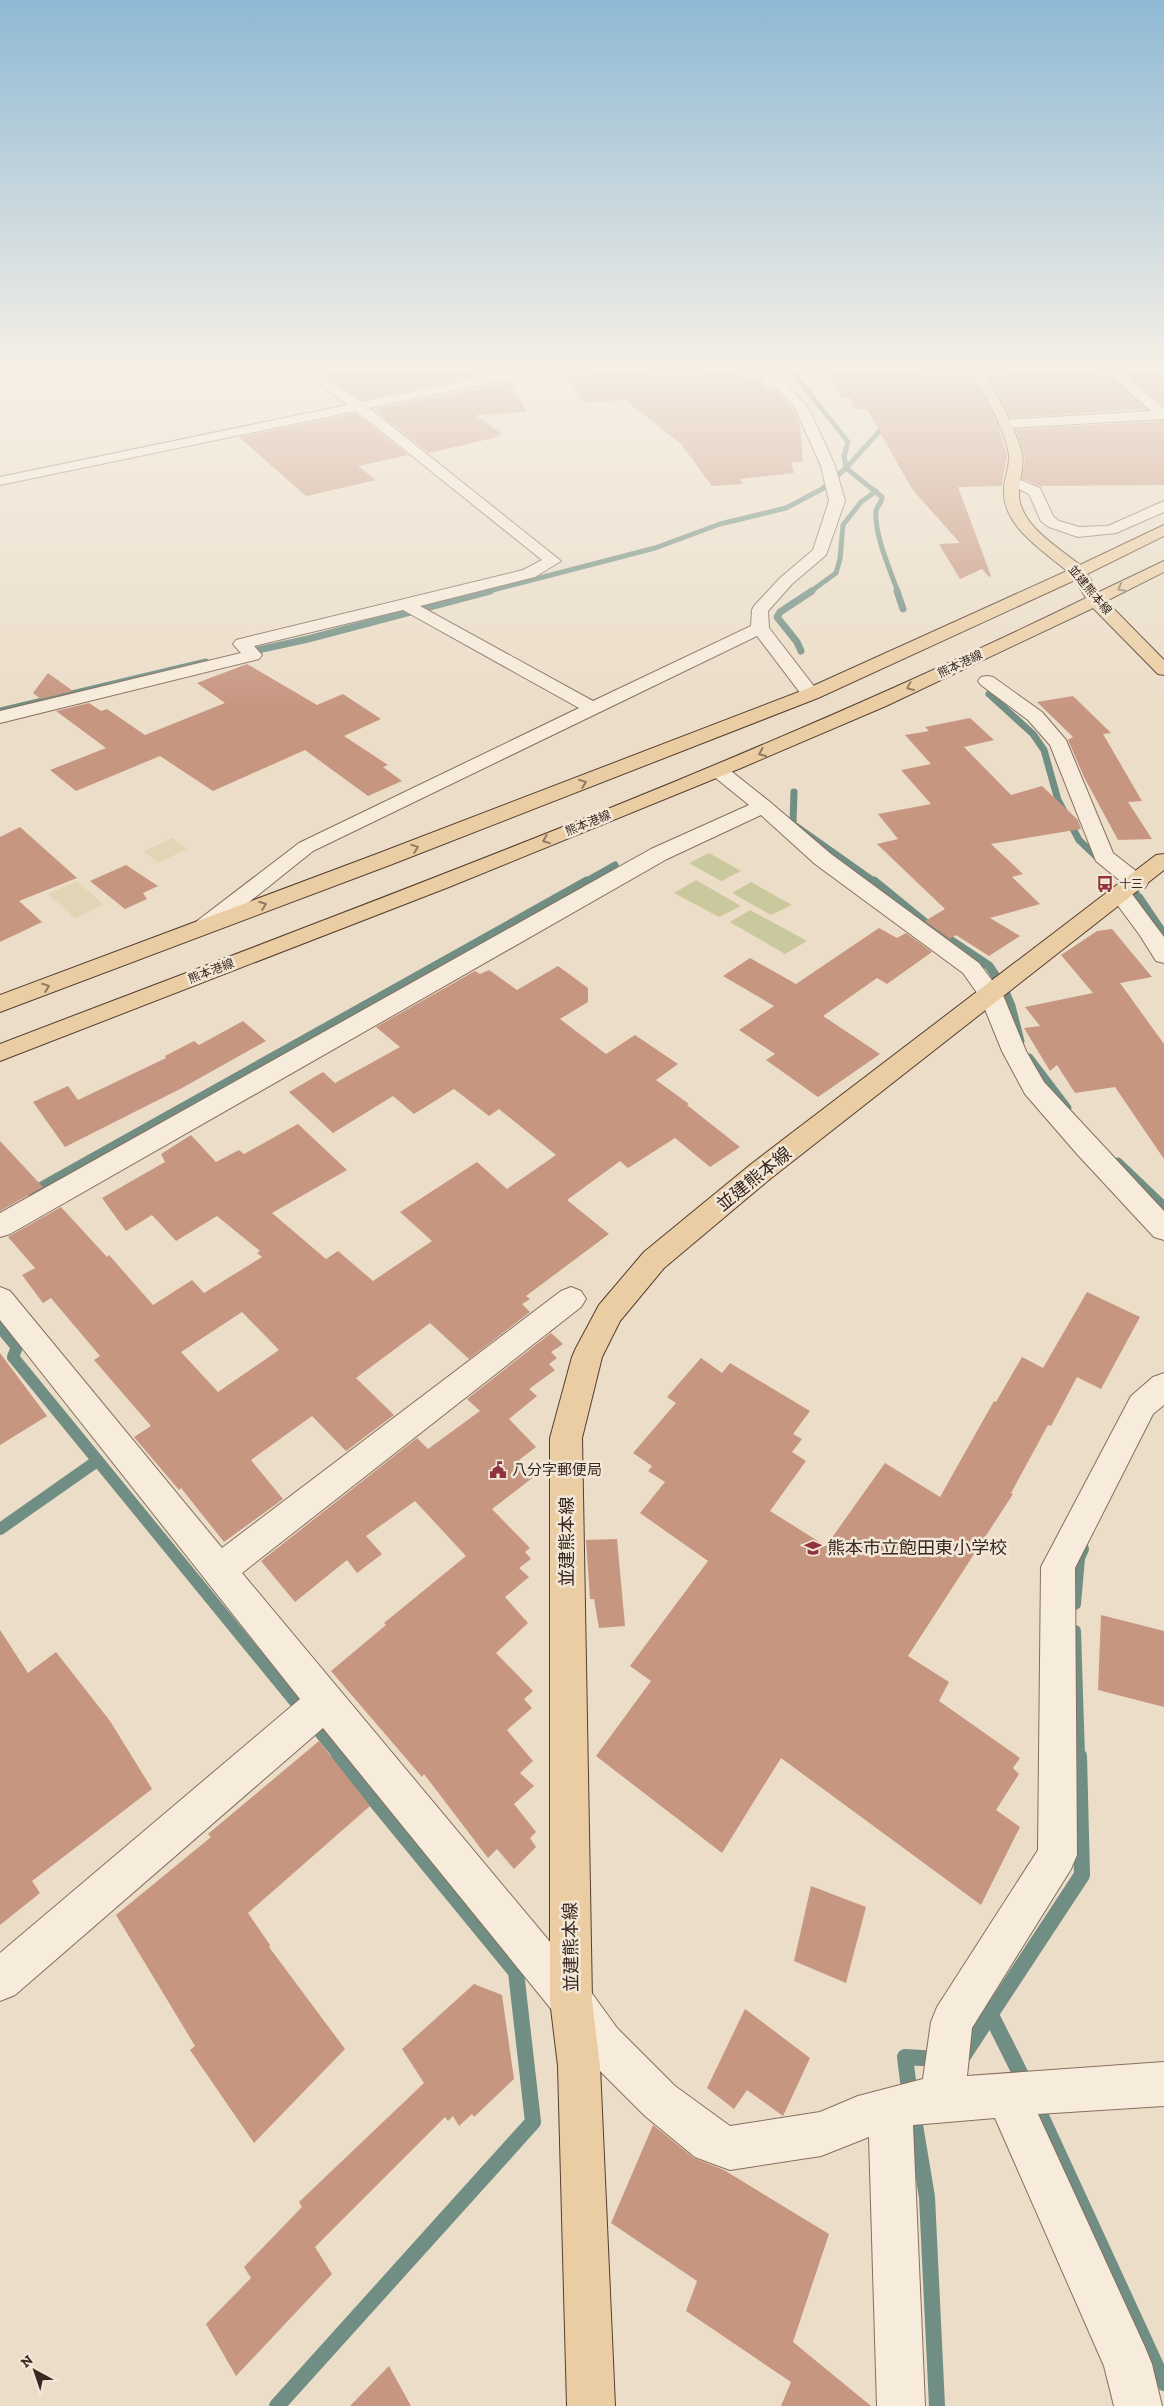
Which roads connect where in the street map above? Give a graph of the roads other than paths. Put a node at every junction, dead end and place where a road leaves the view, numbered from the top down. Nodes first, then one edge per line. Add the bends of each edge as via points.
1 (455, 483) edge
2 (832, 483) edge
3 (1013, 483) edge
4 (1018, 483) edge
5 (1164, 506) edge
6 (1164, 530) edge
7 (1164, 566) edge
8 (1078, 572) junction
9 (1096, 601) junction
10 (407, 605) junction
11 (760, 628) junction
12 (1164, 670) edge
13 (987, 682) dead end
14 (811, 694) junction
15 (592, 708) junction
16 (0, 717) edge
17 (719, 771) junction
18 (763, 806) junction
19 (1164, 860) edge
20 (1129, 889) junction
21 (205, 926) junction
22 (1164, 956) edge
23 (991, 995) junction
24 (0, 1004) edge
25 (0, 1053) edge
26 (0, 1226) edge
27 (1164, 1229) edge
28 (0, 1299) edge
29 (571, 1299) dead end
30 (1164, 1386) edge
31 (219, 1570) junction
32 (326, 1702) junction
33 (0, 1980) edge
34 (571, 2000) junction
35 (1164, 2084) edge
36 (1007, 2095) junction
37 (942, 2100) junction
38 (890, 2109) junction
39 (591, 2406) edge
40 (901, 2406) edge
41 (1138, 2406) edge

1 - 10 street via 553,561 529,574
2 - 11 street via 837,501 820,552 786,580 760,610
3 - 8 main road, 並建熊本線 via 1014,508 1028,530
4 - 5 street via 1035,491 1046,518 1078,532 1111,530
6 - 8 main road
7 -> 9 main road, 熊本港線
8 - 9 main road, 並建熊本線
8 - 14 main road
9 - 12 main road, 並建熊本線
9 -> 17 main road, 熊本港線
10 - 15 street
10 - 16 street via 242,644 253,655
11 - 14 street
11 - 15 street
13 - 20 street via 1035,716 1059,744 1104,856
21 -> 14 main road
15 - 21 street via 306,847
17 - 18 street
17 -> 25 main road, 熊本港線
18 - 23 street via 823,859 971,968
18 - 26 street via 659,854
19 - 20 main road, 並建熊本線
20 - 22 street
20 - 23 main road, 並建熊本線
24 -> 21 main road
23 - 27 street via 1034,1088
23 - 34 main road, 並建熊本線 via 760,1172 654,1260 609,1313 587,1357 566,1438
28 - 31 street
29 - 31 street
30 - 37 street via 1142,1405 1058,1567 1057,1855 952,2022
31 - 32 street
32 - 33 street
32 - 34 street
34 - 38 street via 602,2042 660,2101 711,2141 730,2148 821,2134
34 - 39 main road, 並建熊本線 via 579,2066
35 - 36 street
36 - 37 street
36 - 41 street via 1128,2364
37 - 38 street via 921,2101
38 - 40 street

